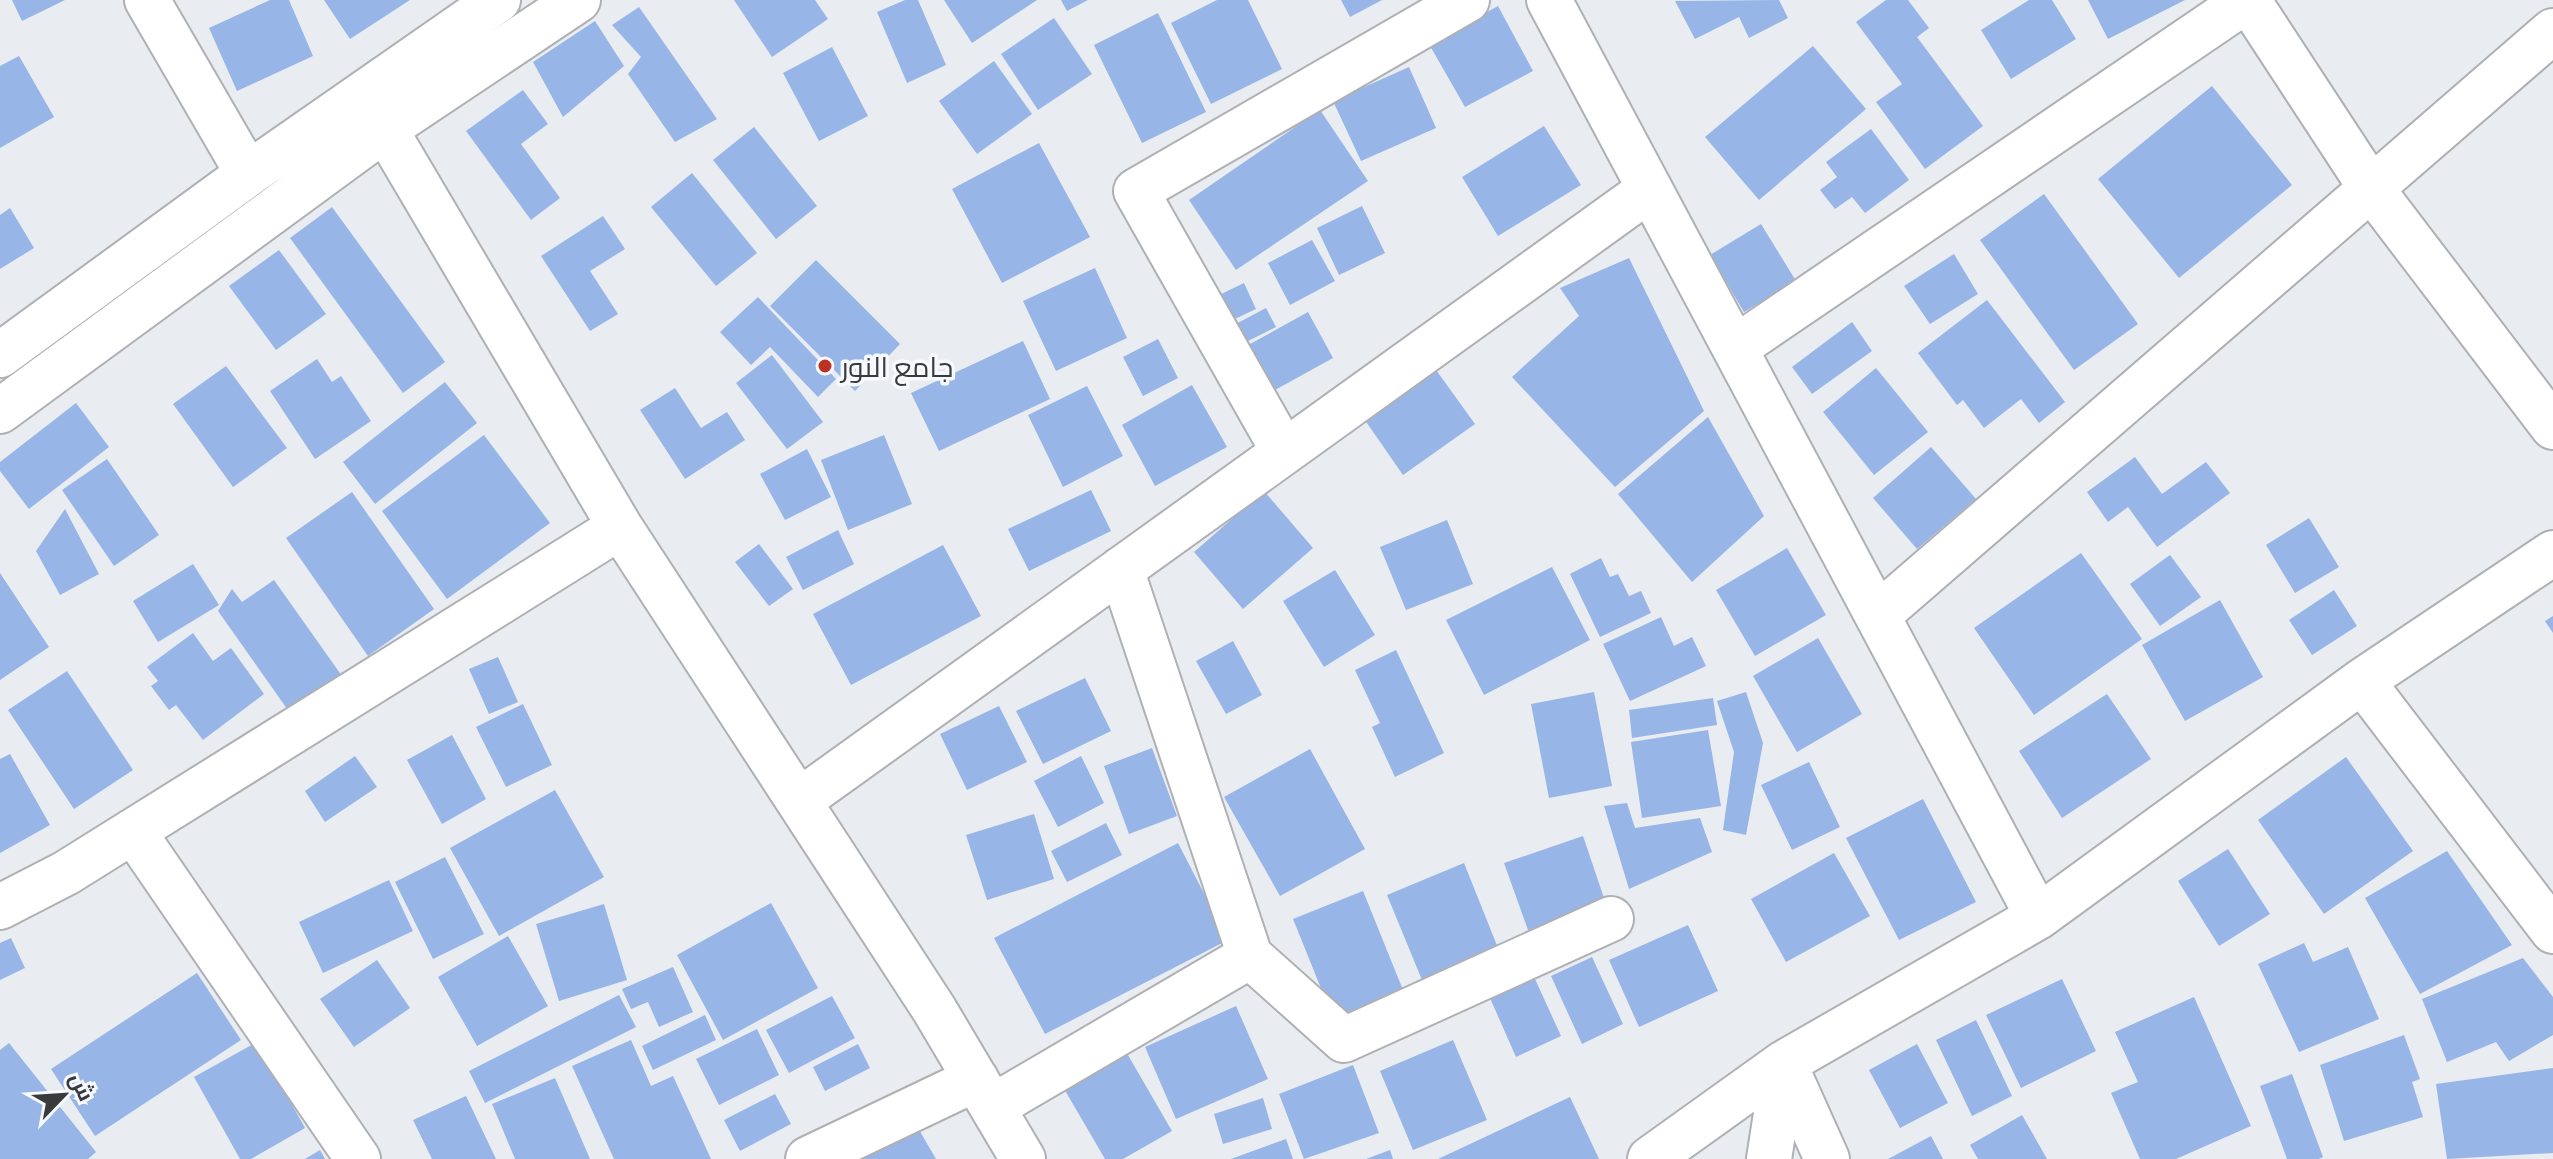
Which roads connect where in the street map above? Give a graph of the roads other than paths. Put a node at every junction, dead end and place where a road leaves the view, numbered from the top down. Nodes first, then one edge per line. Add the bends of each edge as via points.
1 (147, 0) edge
2 (498, 0) edge
3 (578, 0) edge
4 (1467, 0) edge
5 (2247, 0) edge
6 (1562, 5) edge
7 (2553, 31) edge
8 (385, 129) junction
9 (248, 174) junction
10 (2371, 188) junction
11 (1650, 189) junction
12 (1735, 348) junction
13 (0, 355) edge
14 (0, 411) edge
15 (2553, 427) edge
16 (1284, 452) junction
17 (620, 527) junction
18 (2553, 553) edge
19 (1121, 569) junction
20 (1878, 615) junction
21 (2362, 681) junction
22 (799, 801) junction
23 (133, 831) junction
24 (0, 907) edge
25 (2038, 917) junction
26 (1611, 919) dead end
27 (2553, 931) edge
28 (1250, 956) junction
29 (1784, 1063) junction
30 (984, 1093) junction
31 (358, 1159) edge
32 (808, 1159) edge
33 (1023, 1159) edge
34 (1650, 1159) edge
35 (1769, 1159) edge
36 (1827, 1159) edge

1 - 9 street
2 - 9 street
3 - 8 street
4 - 16 street via 1136,191
5 - 10 street
5 - 12 street
6 - 11 street
7 - 10 street
8 - 14 street
8 - 17 street
9 - 13 street
10 - 15 street
10 - 20 street
11 - 12 street
11 - 16 street
12 - 20 street
16 - 19 street
17 - 22 street
17 - 23 street
18 - 21 street
19 - 22 street
19 - 28 street
20 - 25 street
21 - 25 street
21 - 27 street
22 - 30 street
23 - 24 street
23 - 31 street
25 - 29 street
26 - 28 street via 1344,1040
28 - 30 street
29 - 34 street
29 - 35 street
29 - 36 street
30 - 32 street
30 - 33 street

